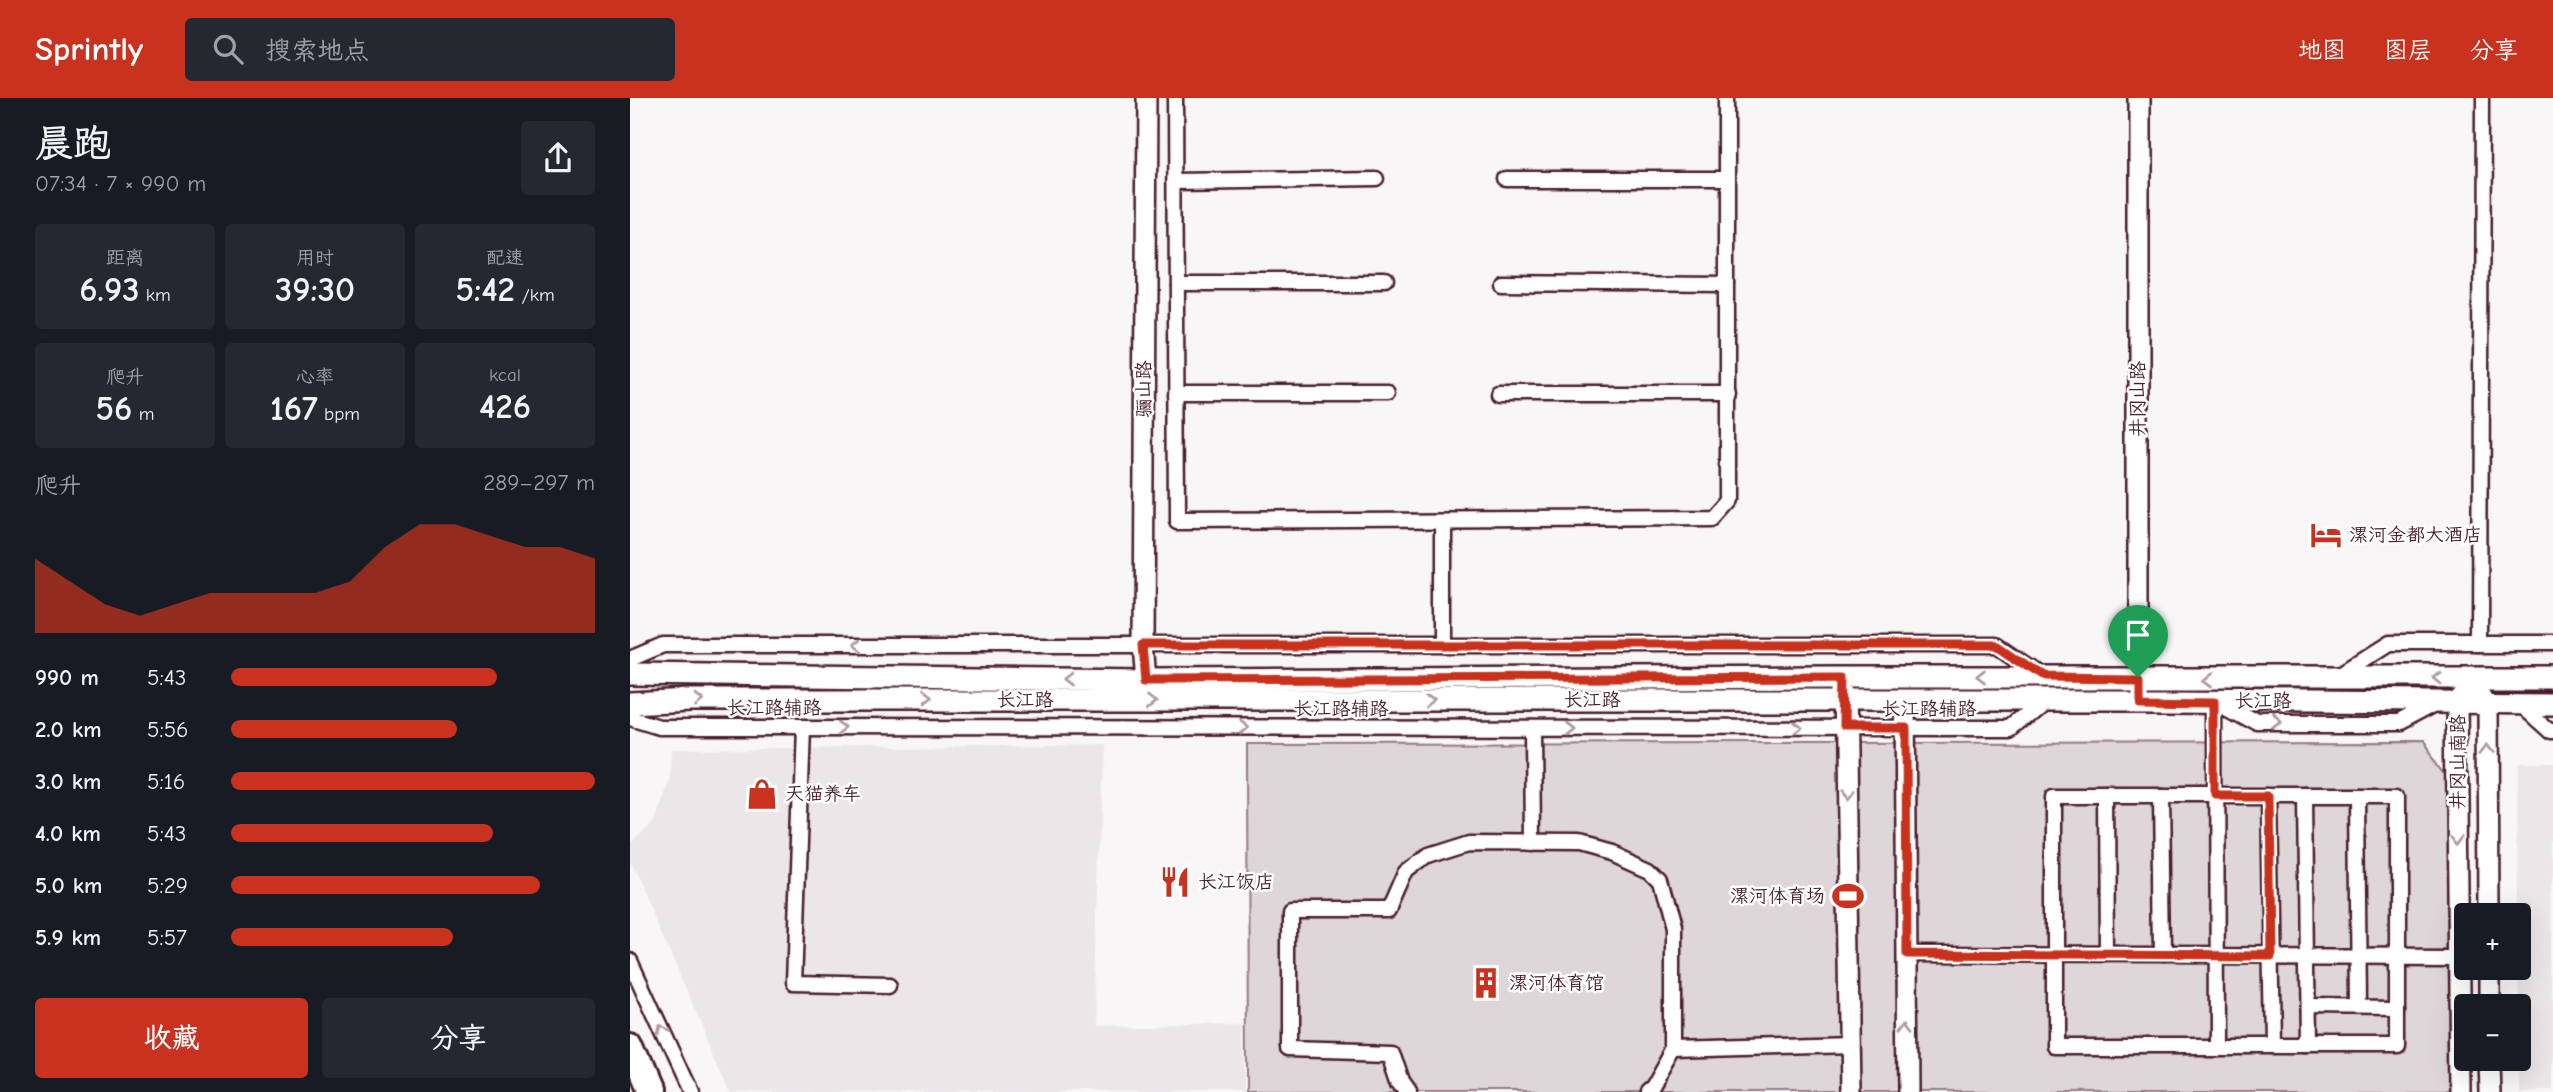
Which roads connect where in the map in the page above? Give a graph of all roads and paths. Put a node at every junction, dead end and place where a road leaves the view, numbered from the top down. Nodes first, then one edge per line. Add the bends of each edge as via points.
1 (1146, 98) edge
2 (1175, 98) edge
3 (1727, 98) edge
4 (2138, 98) edge
5 (2482, 98) edge
6 (1377, 178) dead end
7 (1507, 179) dead end
8 (1727, 179) junction
9 (1176, 181) junction
10 (1176, 283) junction
11 (1384, 283) dead end
12 (1501, 283) dead end
13 (1727, 285) junction
14 (1176, 393) junction
15 (1388, 393) dead end
16 (1498, 394) dead end
17 (1728, 394) junction
18 (1442, 520) junction
19 (2480, 644) junction
20 (2553, 644) edge
21 (1143, 645) junction
22 (1442, 645) junction
23 (630, 661) edge
24 (630, 674) edge
25 (657, 676) junction
26 (2042, 676) junction
27 (1845, 677) junction
28 (2138, 677) junction
29 (2553, 677) edge
30 (2333, 678) junction
31 (2474, 678) junction
32 (1146, 680) junction
33 (2138, 700) junction
34 (1845, 701) junction
35 (1905, 701) junction
36 (2044, 701) junction
37 (2215, 701) junction
38 (656, 702) junction
39 (2448, 702) junction
40 (2518, 702) junction
41 (630, 703) edge
42 (2488, 703) junction
43 (2553, 703) edge
44 (630, 717) edge
45 (802, 727) junction
46 (1532, 728) junction
47 (1844, 728) junction
48 (1906, 728) junction
49 (2553, 730) edge
50 (2107, 796) junction
51 (2161, 796) junction
52 (2215, 796) junction
53 (2268, 796) junction
54 (2305, 796) junction
55 (2357, 796) junction
56 (1532, 843) junction
57 (2457, 903) edge
58 (2489, 903) edge
59 (1907, 954) junction
60 (2054, 955) junction
61 (2108, 955) junction
62 (2163, 955) junction
63 (2216, 956) junction
64 (2270, 956) junction
65 (2307, 956) junction
66 (2358, 956) junction
67 (2397, 956) junction
68 (2454, 956) edge
69 (630, 961) edge
70 (2459, 980) edge
71 (890, 985) dead end
72 (2308, 1007) junction
73 (2359, 1007) junction
74 (2397, 1008) junction
75 (1850, 1044) junction
76 (2216, 1046) junction
77 (2272, 1046) junction
78 (2308, 1046) junction
79 (630, 1048) edge
80 (1673, 1049) junction
81 (2489, 1071) edge
82 (649, 1092) edge
83 (690, 1092) edge
84 (1407, 1092) edge
85 (1646, 1092) edge
86 (1851, 1092) edge
87 (1908, 1092) edge
88 (2461, 1092) edge
89 (2490, 1092) edge

1 - 21 street, 骊山路
2 - 9 street
3 - 8 street
4 - 28 street, 井冈山路
5 - 19 street
6 - 9 street
7 - 8 street
8 - 13 street
9 - 10 street
10 - 11 street
10 - 14 street
12 - 13 street
13 - 17 street
14 - 15 street
14 - 18 street via 1177,521
16 - 17 street
17 - 18 street via 1727,501 1712,518
18 - 22 street
19 - 20 street
19 - 30 street via 2388,644
21 - 22 street
21 -> 23 street via 663,645
21 - 32 street, 骊山路
22 - 26 street via 1997,645
23 - 25 main road
24 - 25 main road, 长江路
32 -> 25 main road, 长江路
26 -> 27 main road, 长江路
26 - 28 main road, 长江路
27 - 32 main road, 长江路
27 - 34 street
30 -> 28 main road, 长江路
28 - 33 street, 井冈山路
29 - 31 main road, 长江路
31 -> 30 main road, 长江路
31 - 39 street, 井冈山南路
31 - 42 street, 井冈山南路
33 - 36 main road, 长江路
33 - 37 main road, 长江路
34 - 35 main road, 长江路
38 -> 34 main road, 长江路
34 - 47 street
35 - 36 main road, 长江路
35 - 48 street
36 - 48 street, 长江路辅路 via 2011,728
37 -> 39 main road, 长江路
37 - 52 street
38 - 41 main road, 长江路
38 - 44 main road
39 - 42 main road, 长江路
39 -> 57 street, 井冈山南路
40 - 42 main road, 长江路
40 - 43 main road, 长江路
40 - 49 street
58 -> 42 street, 井冈山南路
44 - 45 street, 长江路辅路 via 659,727
45 -> 46 street, 长江路辅路
45 - 71 street via 793,983
46 -> 47 street, 长江路辅路
46 - 56 street
47 - 48 street, 长江路辅路
47 -> 75 street
48 - 59 street
50 - 51 street
50 - 60 street via 2054,796
50 - 61 street
51 - 52 street
51 - 62 street
52 - 53 street
52 - 63 street
53 - 54 street
53 - 64 street
54 - 55 street
54 - 65 street
55 - 66 street
55 - 67 street via 2397,796
56 - 80 street via 1579,843 1612,852 1650,869 1660,879 1673,929
56 - 84 street via 1469,842 1428,855 1406,872 1389,911 1290,911 1290,1049 1390,1052
59 - 60 street
87 -> 59 street
60 - 61 street
60 - 76 street via 2054,1046
61 - 62 street
62 - 63 street
63 - 64 street
63 - 76 street
64 - 65 street
64 - 77 street
65 - 66 street
65 - 72 street
66 - 67 street
66 - 73 street
67 - 68 street
67 - 74 street
83 -> 69 street
70 - 88 street, 井冈山南路
72 - 73 street
72 - 78 street
73 - 74 street
74 - 78 street via 2397,1046
75 - 80 street
75 - 86 street
76 - 77 street
77 - 78 street
79 - 82 highway
80 - 85 street
81 - 89 street

